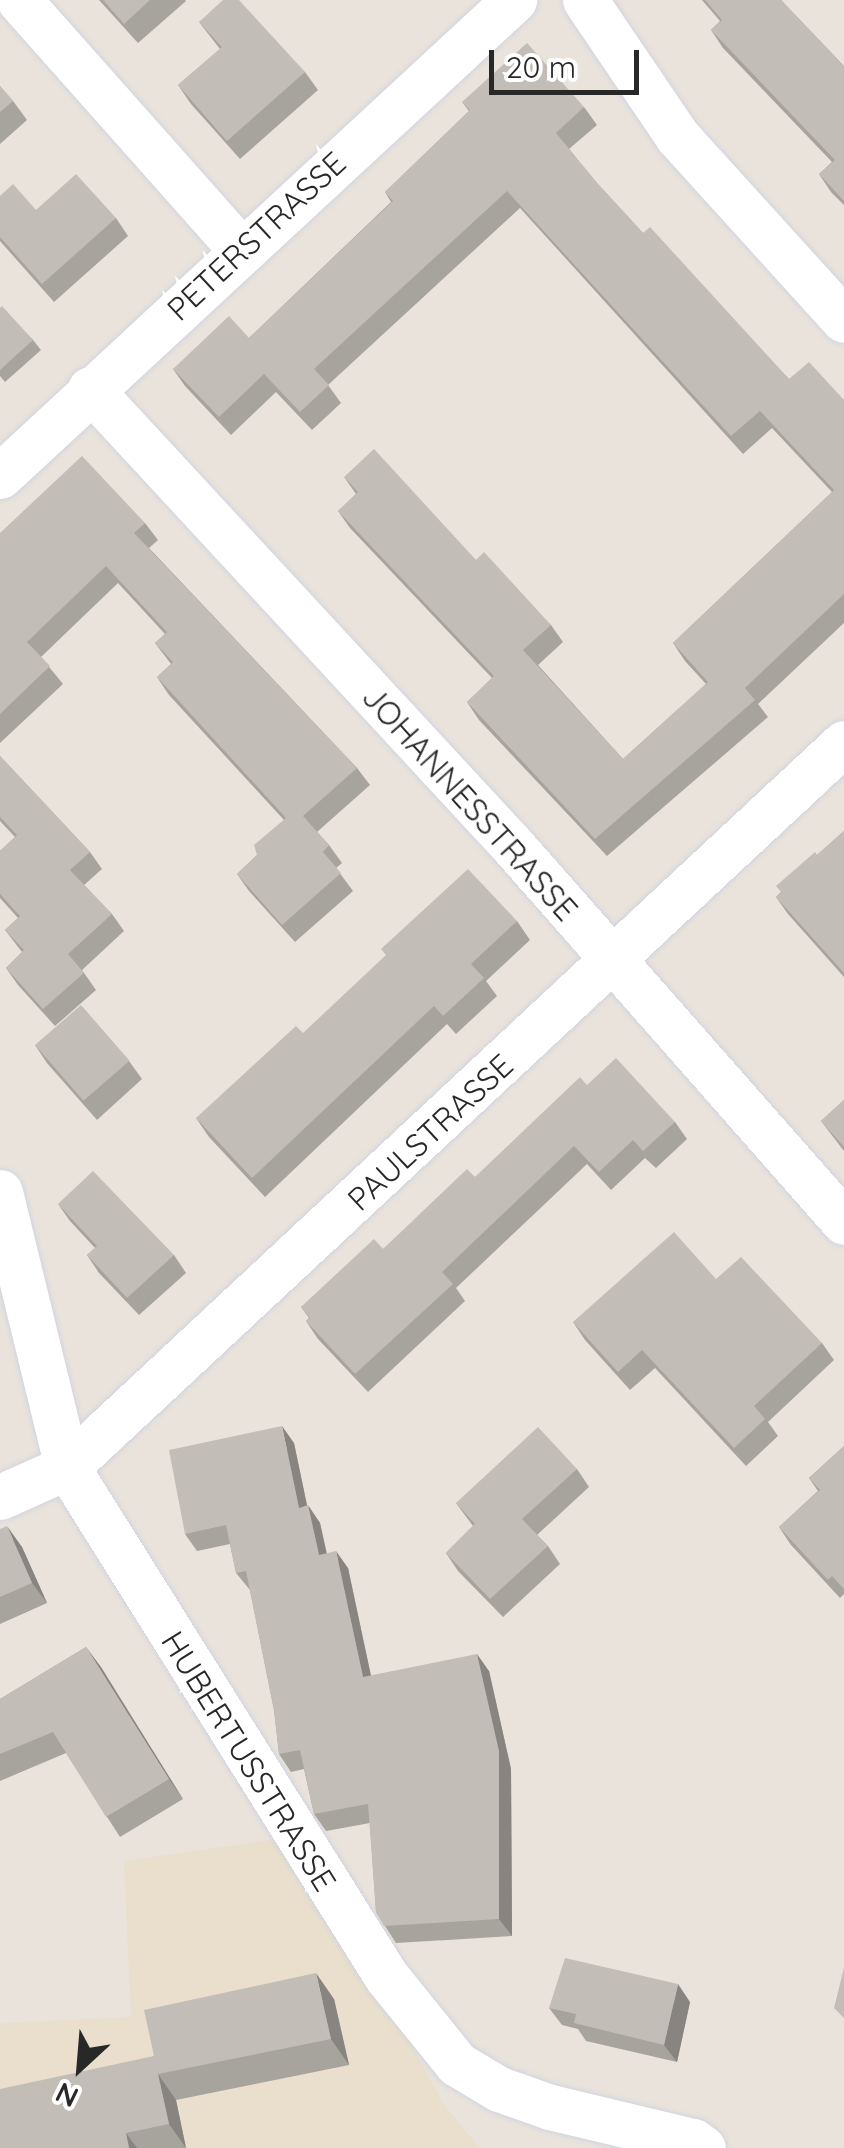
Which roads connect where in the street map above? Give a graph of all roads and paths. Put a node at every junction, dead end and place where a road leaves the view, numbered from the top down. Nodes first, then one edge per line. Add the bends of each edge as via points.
1 (19, 0) edge
2 (514, 0) edge
3 (585, 0) edge
4 (240, 250) junction
5 (844, 320) edge
6 (90, 389) junction
7 (0, 476) edge
8 (844, 743) edge
9 (613, 964) junction
10 (0, 1192) edge
11 (844, 1222) edge
12 (67, 1468) junction
13 (0, 1497) edge
14 (703, 2148) edge

1 - 4 street
2 - 4 street, PETERSTRASSE
3 - 5 street via 677,136
4 - 6 street, PETERSTRASSE
6 - 7 street, PETERSTRASSE
6 - 9 street, JOHANNESSTRASSE via 512,845
8 - 9 street, PAULSTRASSE
9 - 11 street, JOHANNESSTRASSE
9 - 12 street, PAULSTRASSE
10 - 12 street, HUBERTUSSTRASSE
12 - 13 street, PAULSTRASSE
12 - 14 street, HUBERTUSSTRASSE via 386,1976 457,2064 516,2095

